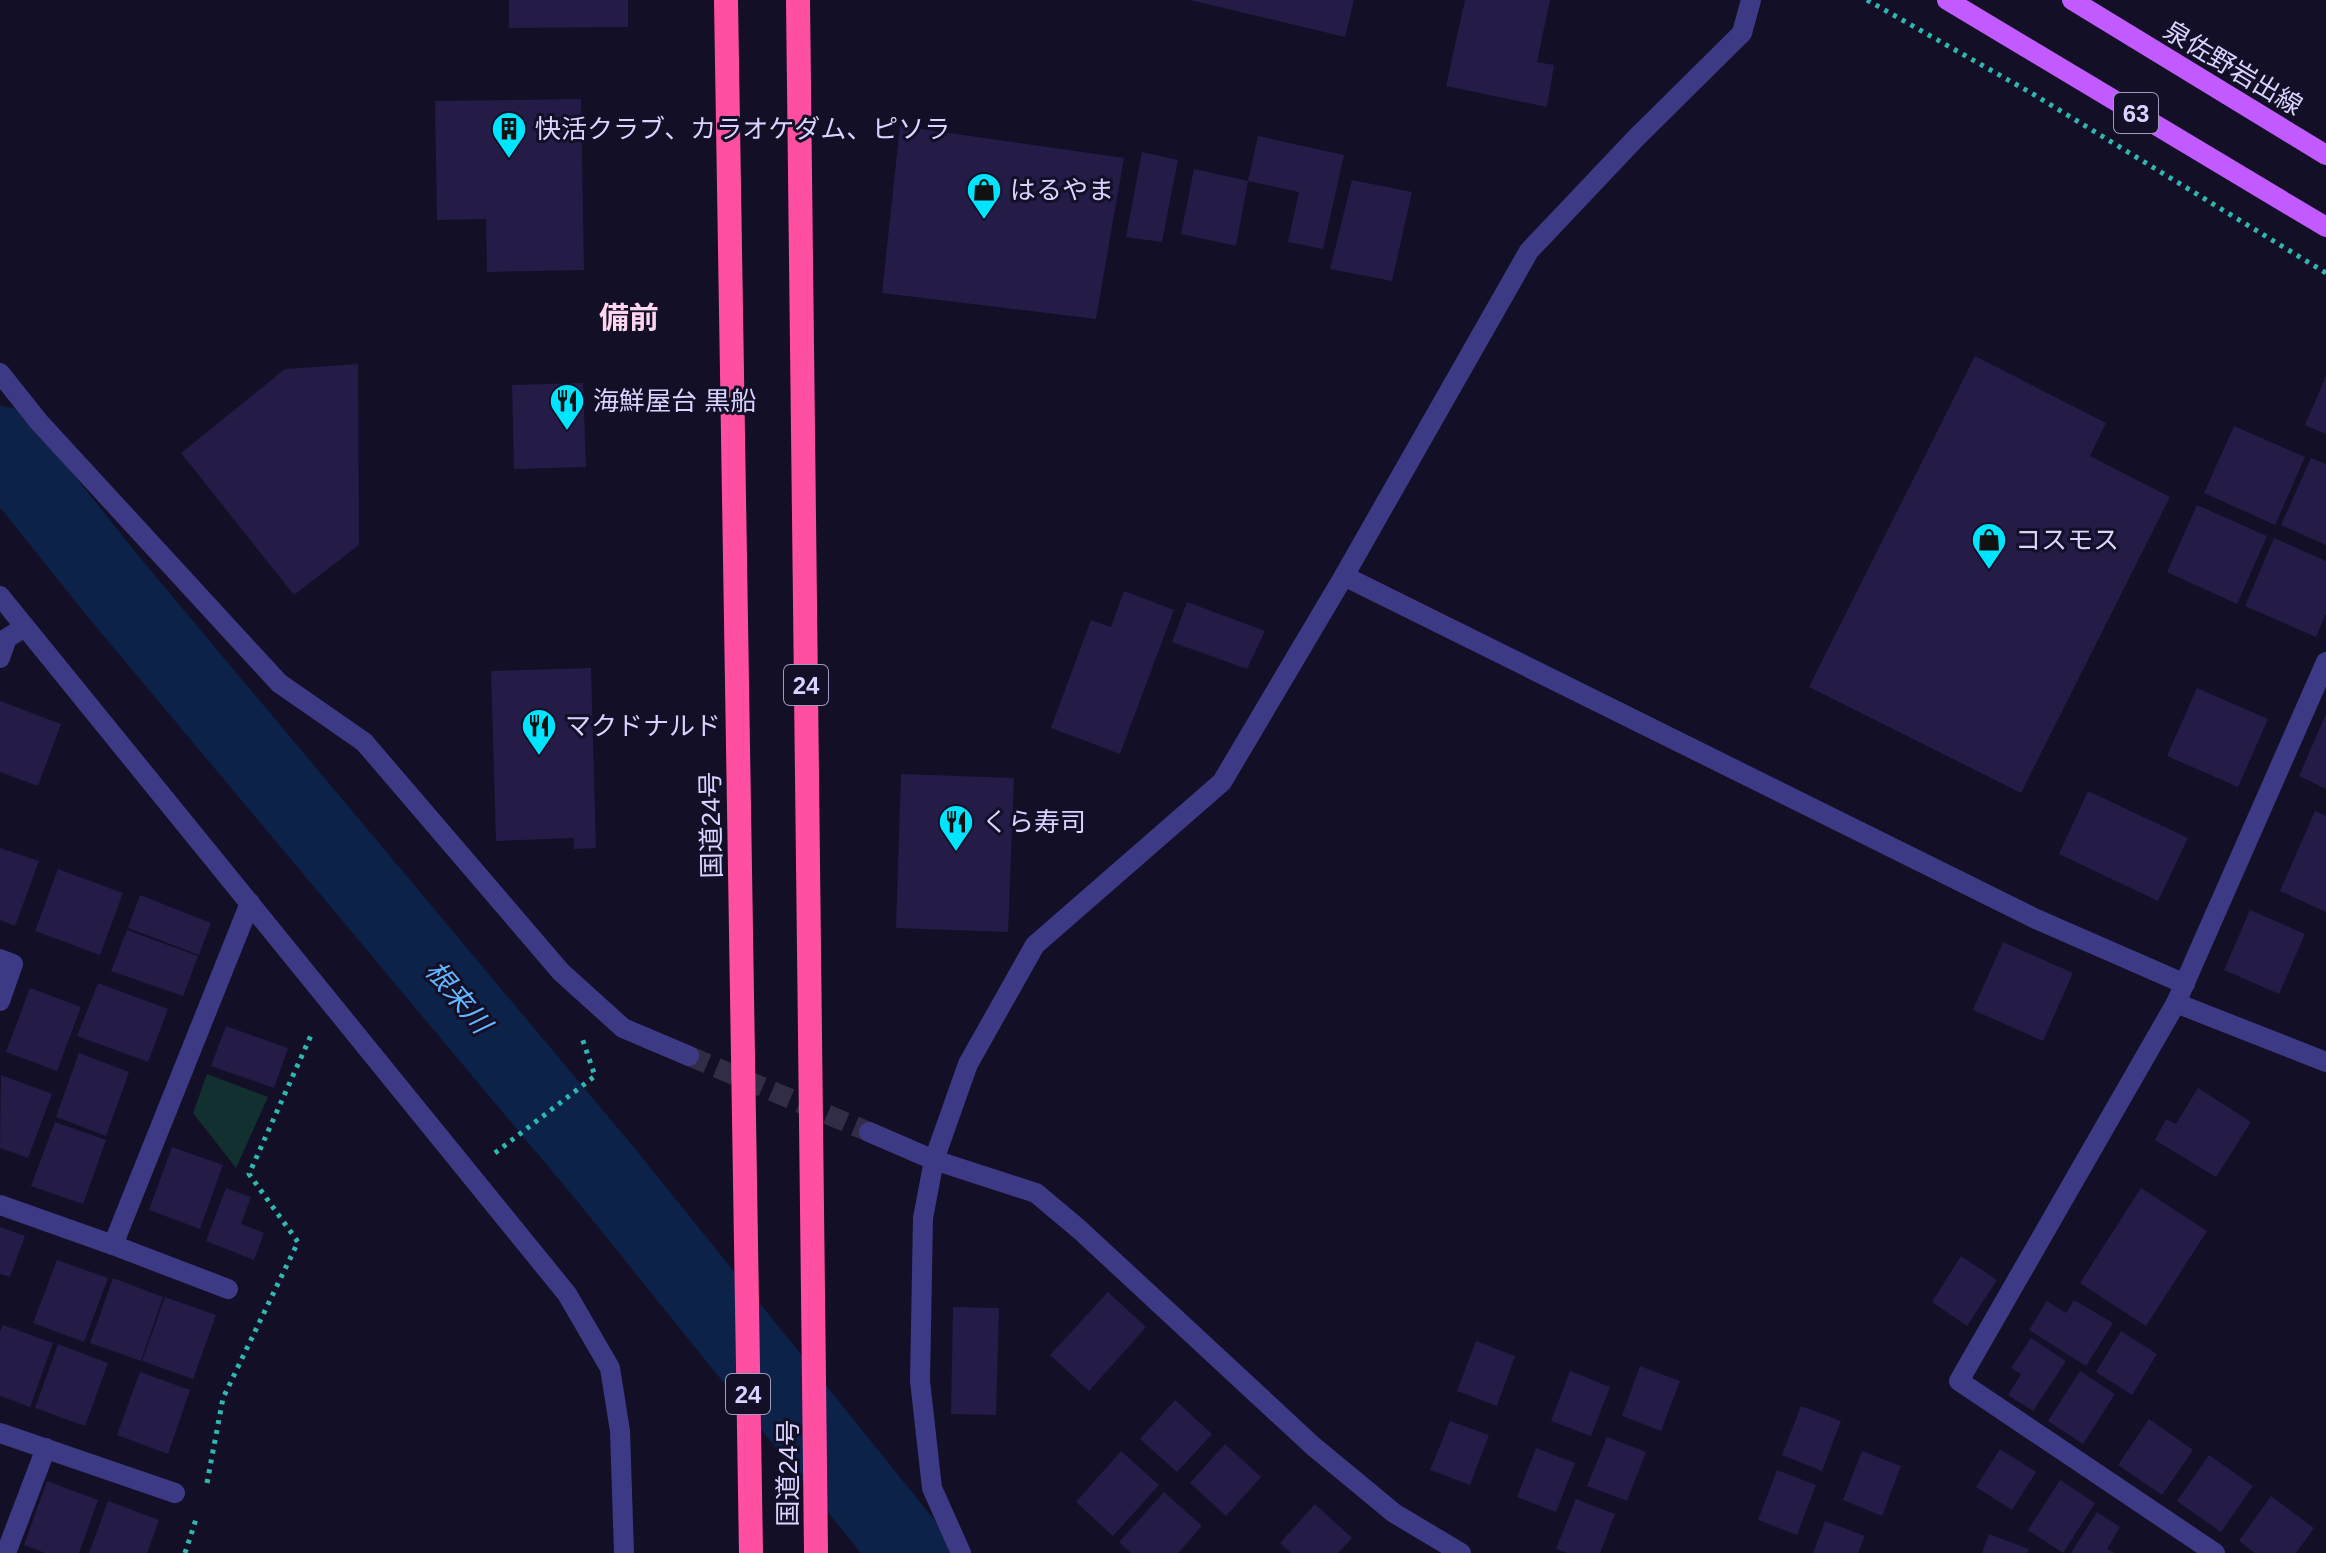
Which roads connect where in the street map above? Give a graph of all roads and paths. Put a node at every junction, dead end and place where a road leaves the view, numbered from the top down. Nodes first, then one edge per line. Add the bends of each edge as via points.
1 (726, 0) edge
2 (798, 0) edge
3 (1751, 0) edge
4 (1867, 0) edge
5 (1947, 0) edge
6 (2072, 0) edge
7 (2326, 155) edge
8 (2326, 227) edge
9 (2326, 273) edge
10 (0, 373) edge
11 (1344, 576) junction
12 (0, 596) edge
13 (25, 627) junction
14 (0, 658) edge
15 (2326, 662) edge
16 (250, 903) junction
17 (0, 959) edge
18 (2185, 984) junction
19 (0, 1001) edge
20 (2176, 1003) junction
21 (689, 1056) tunnel mouth
22 (2326, 1062) edge
23 (581, 1085) dead end
24 (869, 1132) tunnel mouth
25 (934, 1160) junction
26 (470, 1174) junction
27 (0, 1205) edge
28 (113, 1245) junction
29 (228, 1289) dead end
30 (0, 1433) edge
31 (46, 1448) junction
32 (175, 1493) dead end
33 (6, 1553) edge
34 (624, 1553) edge
35 (751, 1553) edge
36 (816, 1553) edge
37 (961, 1553) edge
38 (1461, 1553) edge
39 (2215, 1553) edge

1 - 35 highway, 国道24号 / 24
2 - 36 highway, 国道24号 / 24
3 - 11 street via 1742,33 1529,251
4 - 9 path
5 - 8 main road, 63
6 - 7 main road, 泉佐野岩出線 / 63
10 - 21 street via 279,683 364,742 561,972 623,1028
11 - 18 street via 2036,919
11 - 25 street via 1222,782 1035,945 968,1064
12 - 13 street
13 - 14 street via 7,638
13 - 16 street
15 - 18 street
16 - 26 street
16 - 28 street
17 - 19 street via 13,964
18 - 20 street
20 - 22 street
20 - 39 street via 1959,1381
23 - 26 path
24 - 25 street
25 - 37 street via 923,1218 920,1381 932,1488
25 - 38 street via 1036,1193 1313,1446 1394,1513
26 - 34 street via 567,1294 610,1368 620,1431
27 - 28 street
28 - 29 street
30 - 31 street
31 - 32 street
31 - 33 street

